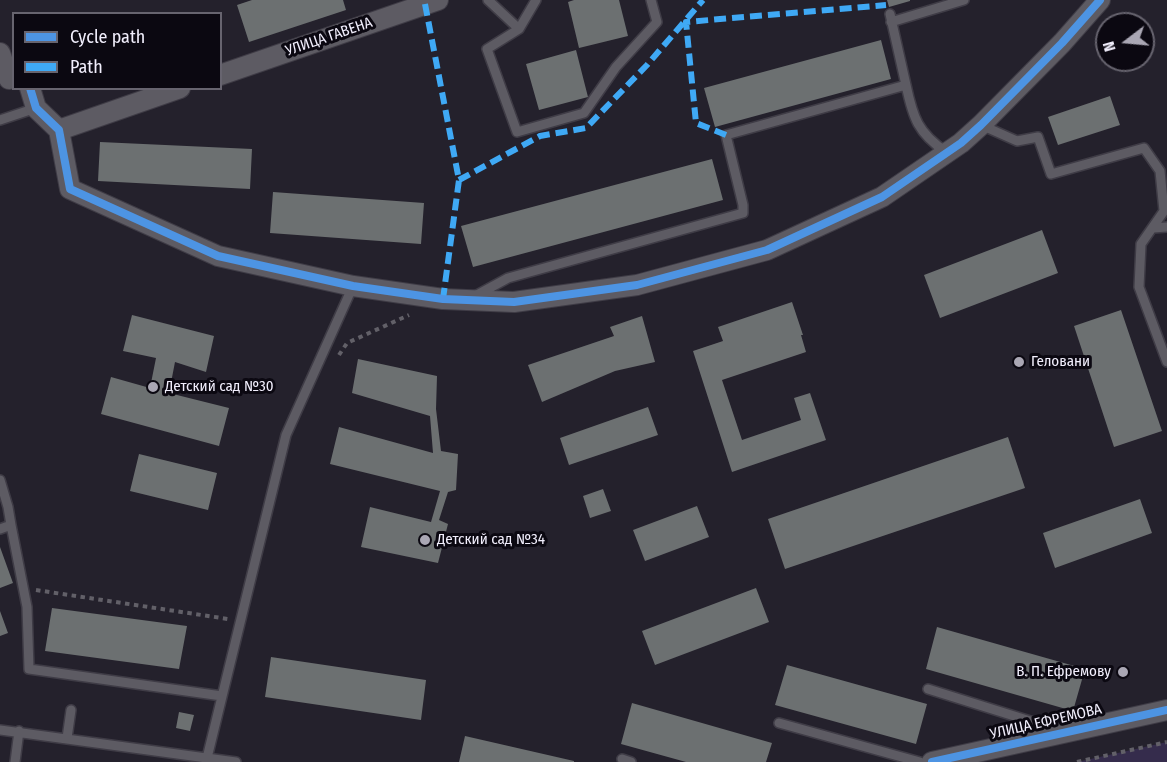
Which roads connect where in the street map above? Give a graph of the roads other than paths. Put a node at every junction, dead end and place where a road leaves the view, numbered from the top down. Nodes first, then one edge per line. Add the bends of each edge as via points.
1 (438, 0) edge
2 (488, 0) edge
3 (536, 0) edge
4 (651, 0) edge
5 (964, 0) edge
6 (1100, 0) edge
7 (519, 29) junction
8 (0, 53) edge
9 (222, 74) edge
10 (12, 79) edge
11 (906, 85) junction
12 (31, 90) edge
13 (174, 90) edge
14 (36, 108) junction
15 (0, 120) edge
16 (981, 125) junction
17 (59, 130) junction
18 (946, 152) junction
19 (1167, 227) edge
20 (1153, 228) junction
21 (353, 286) junction
22 (468, 300) junction
23 (1167, 362) edge
24 (0, 480) edge
25 (11, 525) junction
26 (0, 529) edge
27 (928, 689) dead end
28 (222, 696) junction
29 (71, 710) dead end
30 (1167, 710) edge
31 (779, 723) dead end
32 (0, 730) edge
33 (19, 731) junction
34 (1065, 732) junction
35 (67, 738) junction
36 (206, 760) edge
37 (15, 762) edge
38 (236, 762) edge
39 (920, 762) edge
40 (932, 762) edge

1 - 9 street, УЛИЦА ГАВЕНА
2 - 7 lane
3 - 7 lane
4 - 7 lane via 657,22 616,67 584,113 516,132 487,49
5 - 11 lane via 890,18
6 - 16 street
8 - 10 street via 9,80
11 - 18 lane via 912,115 929,140
11 - 22 lane via 726,135 743,213 508,278
12 - 14 street
13 - 17 street
14 - 15 lane
14 - 17 street
16 - 18 street
16 - 20 lane via 1017,141 1038,136 1051,174 1144,148 1160,171 1162,185 1164,211
17 - 21 street via 70,189 218,256
18 - 22 street via 882,197 767,250 637,285 514,302
19 - 20 lane
20 - 23 lane via 1141,244 1139,287
21 - 22 street
21 - 28 lane via 286,435
24 - 25 lane
25 - 26 lane
25 - 28 lane via 27,607 29,669
27 - 34 lane
28 - 36 lane
29 - 35 lane
30 - 34 street, УЛИЦА ЕФРЕМОВА
31 - 39 lane
32 - 33 lane
33 - 35 lane
33 - 37 lane
34 - 40 street, УЛИЦА ЕФРЕМОВА
35 - 36 lane
36 - 38 lane

